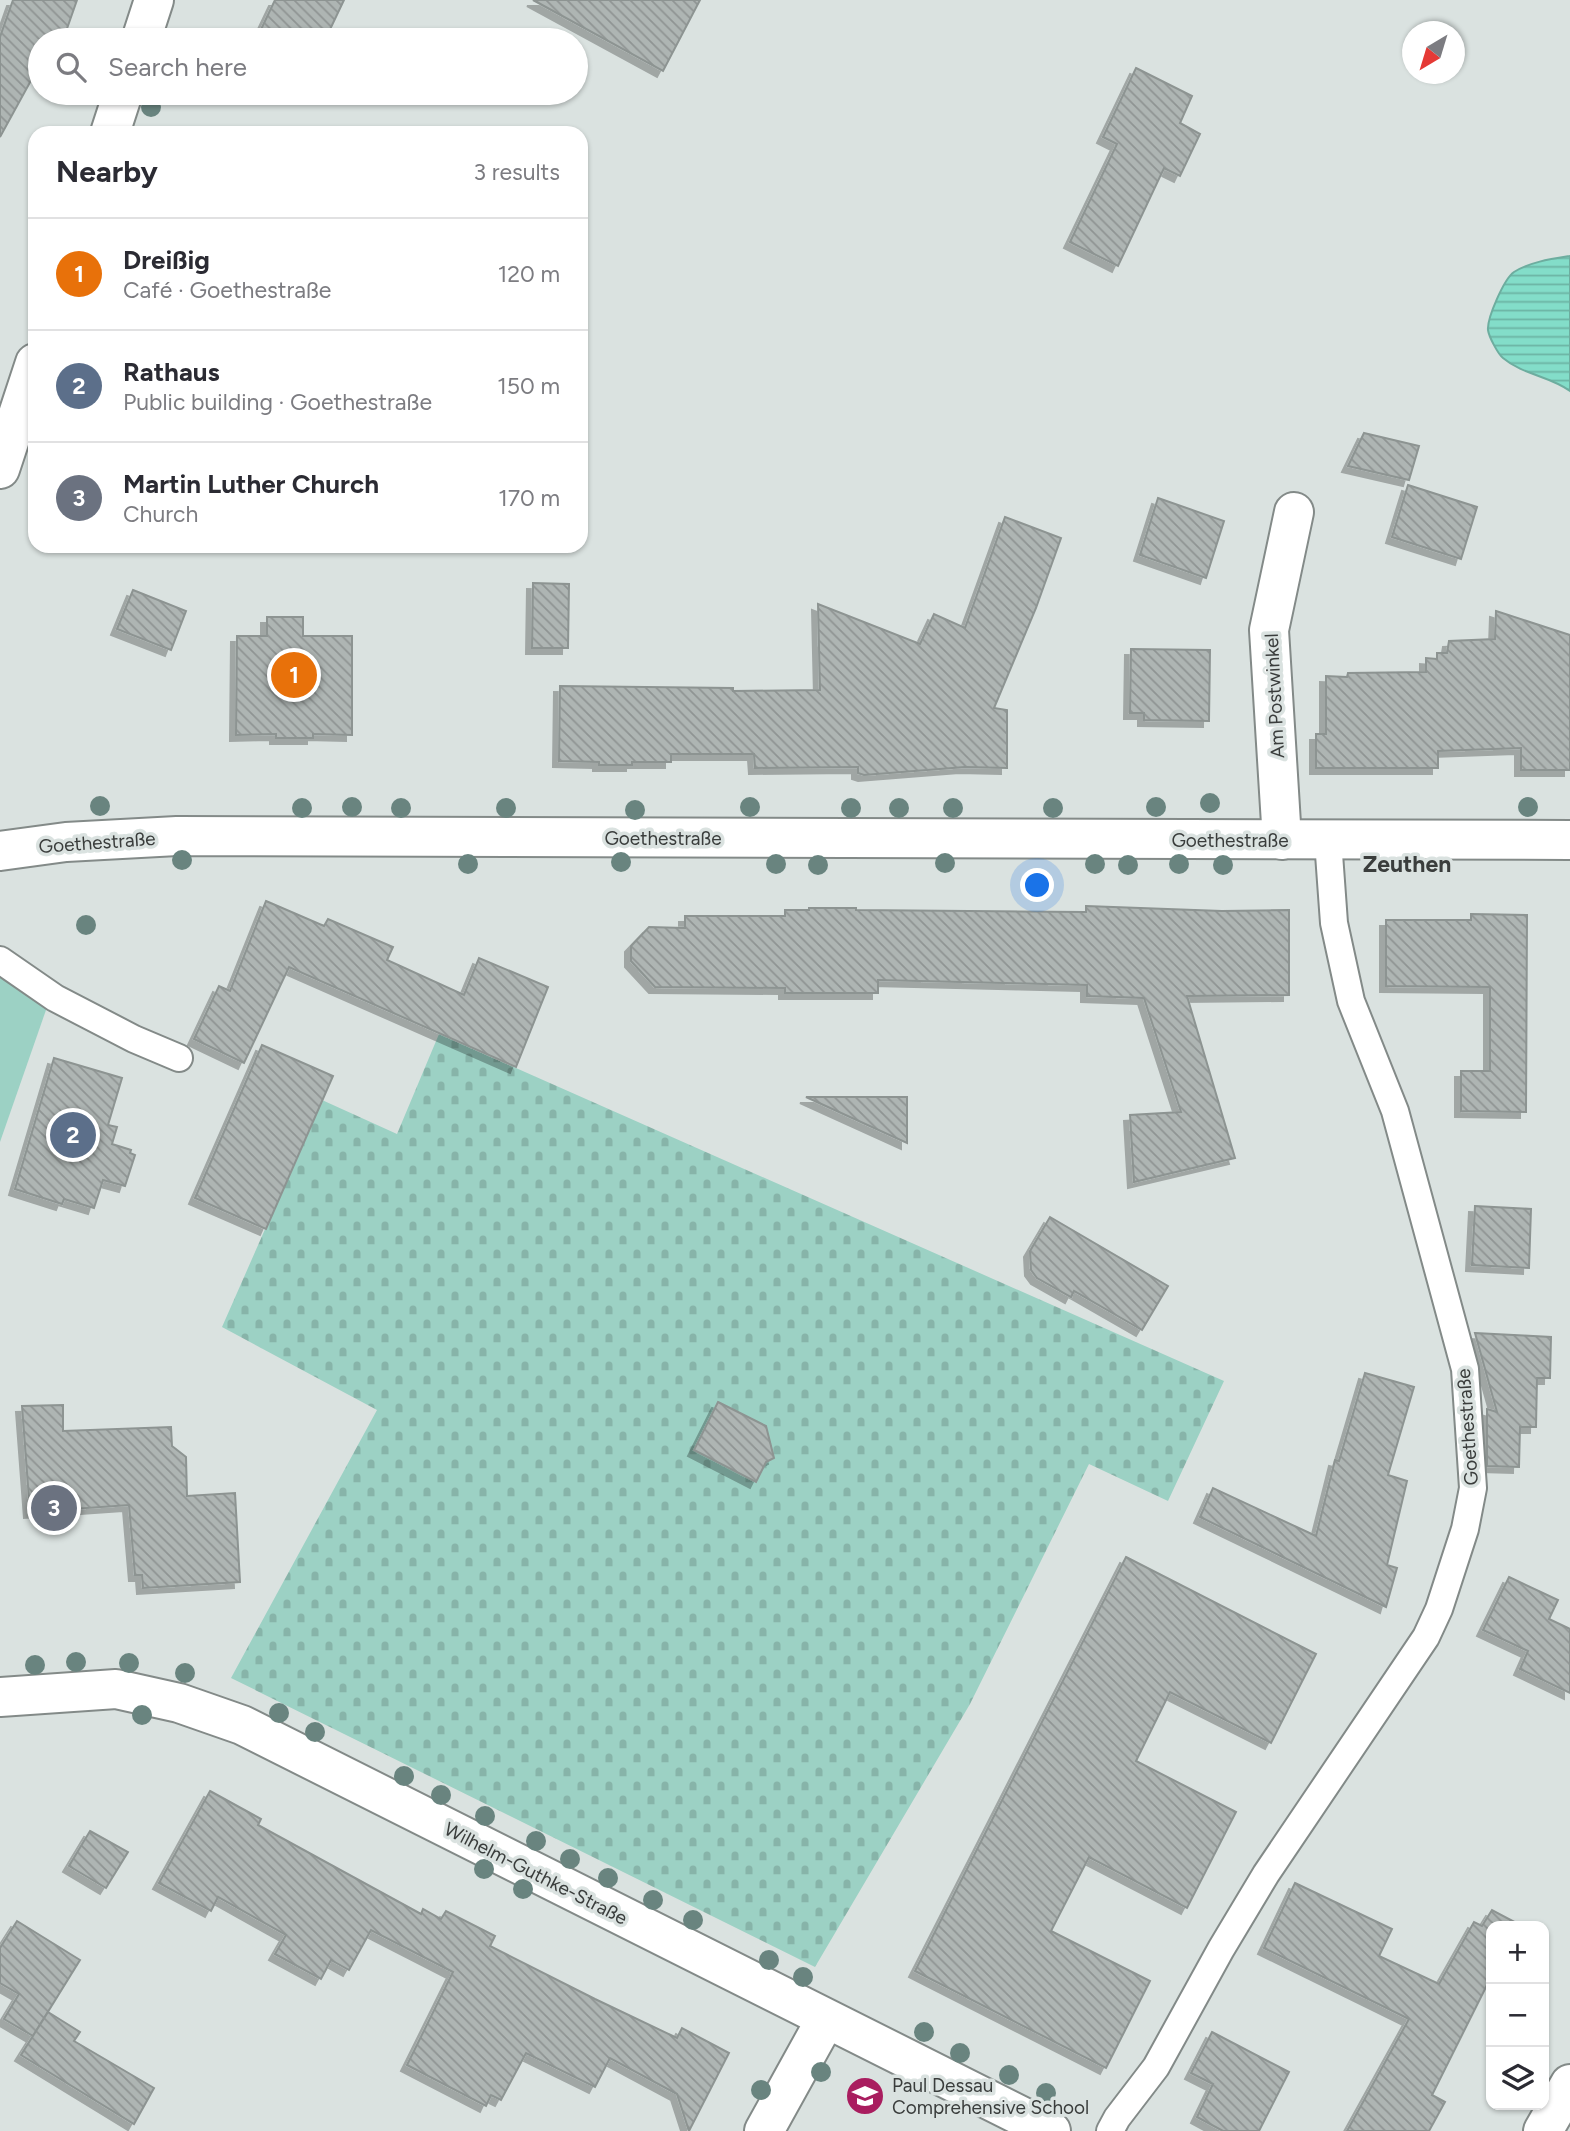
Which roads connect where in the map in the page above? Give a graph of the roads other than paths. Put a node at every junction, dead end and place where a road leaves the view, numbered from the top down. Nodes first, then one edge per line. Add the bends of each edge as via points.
1 (154, 0) edge
2 (145, 28) edge
3 (119, 105) edge
4 (112, 126) edge
5 (28, 384) edge
6 (0, 470) edge
7 (1293, 512) dead end
8 (1282, 840) junction
9 (1328, 840) junction
10 (1570, 840) edge
11 (0, 851) edge
12 (0, 960) edge
13 (179, 1058) dead end
14 (0, 1698) edge
15 (825, 2019) junction
16 (1570, 2084) edge
17 (764, 2131) edge
18 (1051, 2131) edge
19 (1110, 2131) edge
20 (1543, 2131) edge

1 - 2 street
3 - 4 street
5 - 6 street
7 - 8 street, Am Postwinkel via 1269,630
8 - 9 street, Goethestraße
8 - 11 street, Goethestraße via 177,836
9 - 10 street, Goethestraße
9 - 19 lane, Goethestraße via 1334,923 1351,1000 1395,1111 1465,1369 1473,1488 1465,1529 1426,1637 1266,1874 1156,2067
12 - 13 lane via 55,998
14 - 15 street, Wilhelm-Guthke-Straße via 116,1689 179,1703 242,1725
15 - 17 street
15 - 18 street, Wilhelm-Guthke-Straße
16 - 20 street

